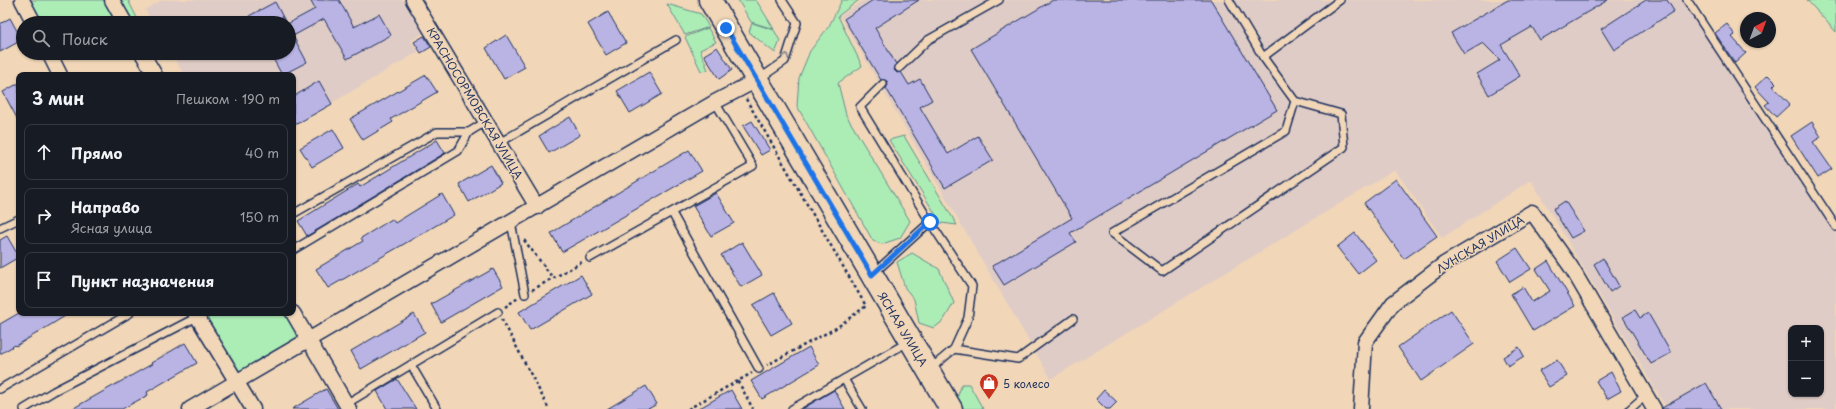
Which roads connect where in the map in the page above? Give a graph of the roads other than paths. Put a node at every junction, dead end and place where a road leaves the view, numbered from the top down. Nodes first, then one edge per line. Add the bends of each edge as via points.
1 (22, 0) edge
2 (112, 0) edge
3 (413, 0) edge
4 (710, 0) edge
5 (782, 0) edge
6 (999, 0) edge
7 (1229, 0) edge
8 (1340, 0) edge
9 (1687, 0) edge
10 (30, 16) edge
11 (121, 16) edge
12 (676, 40) dead end
13 (1263, 57) junction
14 (52, 60) edge
15 (146, 60) edge
16 (899, 68) dead end
17 (58, 72) edge
18 (153, 72) edge
19 (749, 84) junction
20 (883, 84) dead end
21 (1295, 101) junction
22 (715, 102) junction
23 (486, 121) junction
24 (469, 132) junction
25 (499, 143) junction
26 (537, 206) junction
27 (296, 212) edge
28 (672, 213) junction
29 (16, 220) edge
30 (511, 222) junction
31 (930, 222) junction
32 (1836, 227) edge
33 (0, 228) edge
34 (296, 248) edge
35 (590, 258) road end
36 (872, 275) junction
37 (525, 294) road end
38 (498, 312) road end
39 (125, 316) edge
40 (194, 316) edge
41 (197, 316) edge
42 (295, 316) edge
43 (1073, 319) dead end
44 (308, 339) junction
45 (910, 340) junction
46 (954, 349) junction
47 (410, 365) junction
48 (759, 369) road end
49 (928, 370) junction
50 (844, 379) junction
51 (237, 381) junction
52 (0, 389) edge
53 (1646, 395) junction
54 (348, 406) edge
55 (24, 409) edge
56 (190, 409) edge
57 (253, 409) edge
58 (437, 409) edge
59 (792, 409) edge
60 (862, 409) edge
61 (951, 409) edge
62 (1361, 409) edge
63 (1630, 409) edge
64 (1654, 409) edge

1 - 10 street
2 - 11 street
3 - 23 street, КРАСНОСОРМОВСКАЯ УЛИЦА
4 - 19 main road, ЯСНАЯ УЛИЦА
19 -> 5 lane via 785,61 797,23
6 - 16 lane via 928,40
7 - 13 lane
8 - 13 lane
9 - 32 lane
12 - 25 lane
13 - 21 lane
14 - 17 street
15 - 18 street
19 - 22 street
19 - 36 main road, ЯСНАЯ УЛИЦА
20 - 31 lane via 860,107
21 - 21 lane via 1286,131 1112,233 1162,271 1344,147 1341,114
22 - 26 street
22 - 28 lane via 753,166
23 - 24 lane
23 - 25 street, КРАСНОСОРМОВСКАЯ УЛИЦА
24 - 27 lane via 437,132
24 - 34 lane via 458,151
25 - 26 street, КРАСНОСОРМОВСКАЯ УЛИЦА
26 - 30 street
28 - 35 lane
28 - 48 lane
29 - 33 lane
30 - 37 lane
30 - 44 street
31 - 36 lane
31 - 46 lane via 972,286 968,318
36 - 45 main road, ЯСНАЯ УЛИЦА
38 - 47 lane
39 - 52 lane
40 - 55 lane
41 - 51 street
42 - 44 street
43 - 46 lane via 1018,359
44 - 51 street
44 - 54 street
45 - 49 main road, ЯСНАЯ УЛИЦА
45 - 50 lane
46 - 49 lane
47 - 54 lane
47 - 58 lane
49 - 61 main road, ЯСНАЯ УЛИЦА
50 - 59 lane
50 - 60 lane
51 - 56 street
51 - 57 street
53 - 62 street, ЛУНСКАЯ УЛИЦА via 1571,266 1532,212 1444,264 1393,302 1365,342
53 - 63 lane
53 - 64 street, ЛУНСКАЯ УЛИЦА

